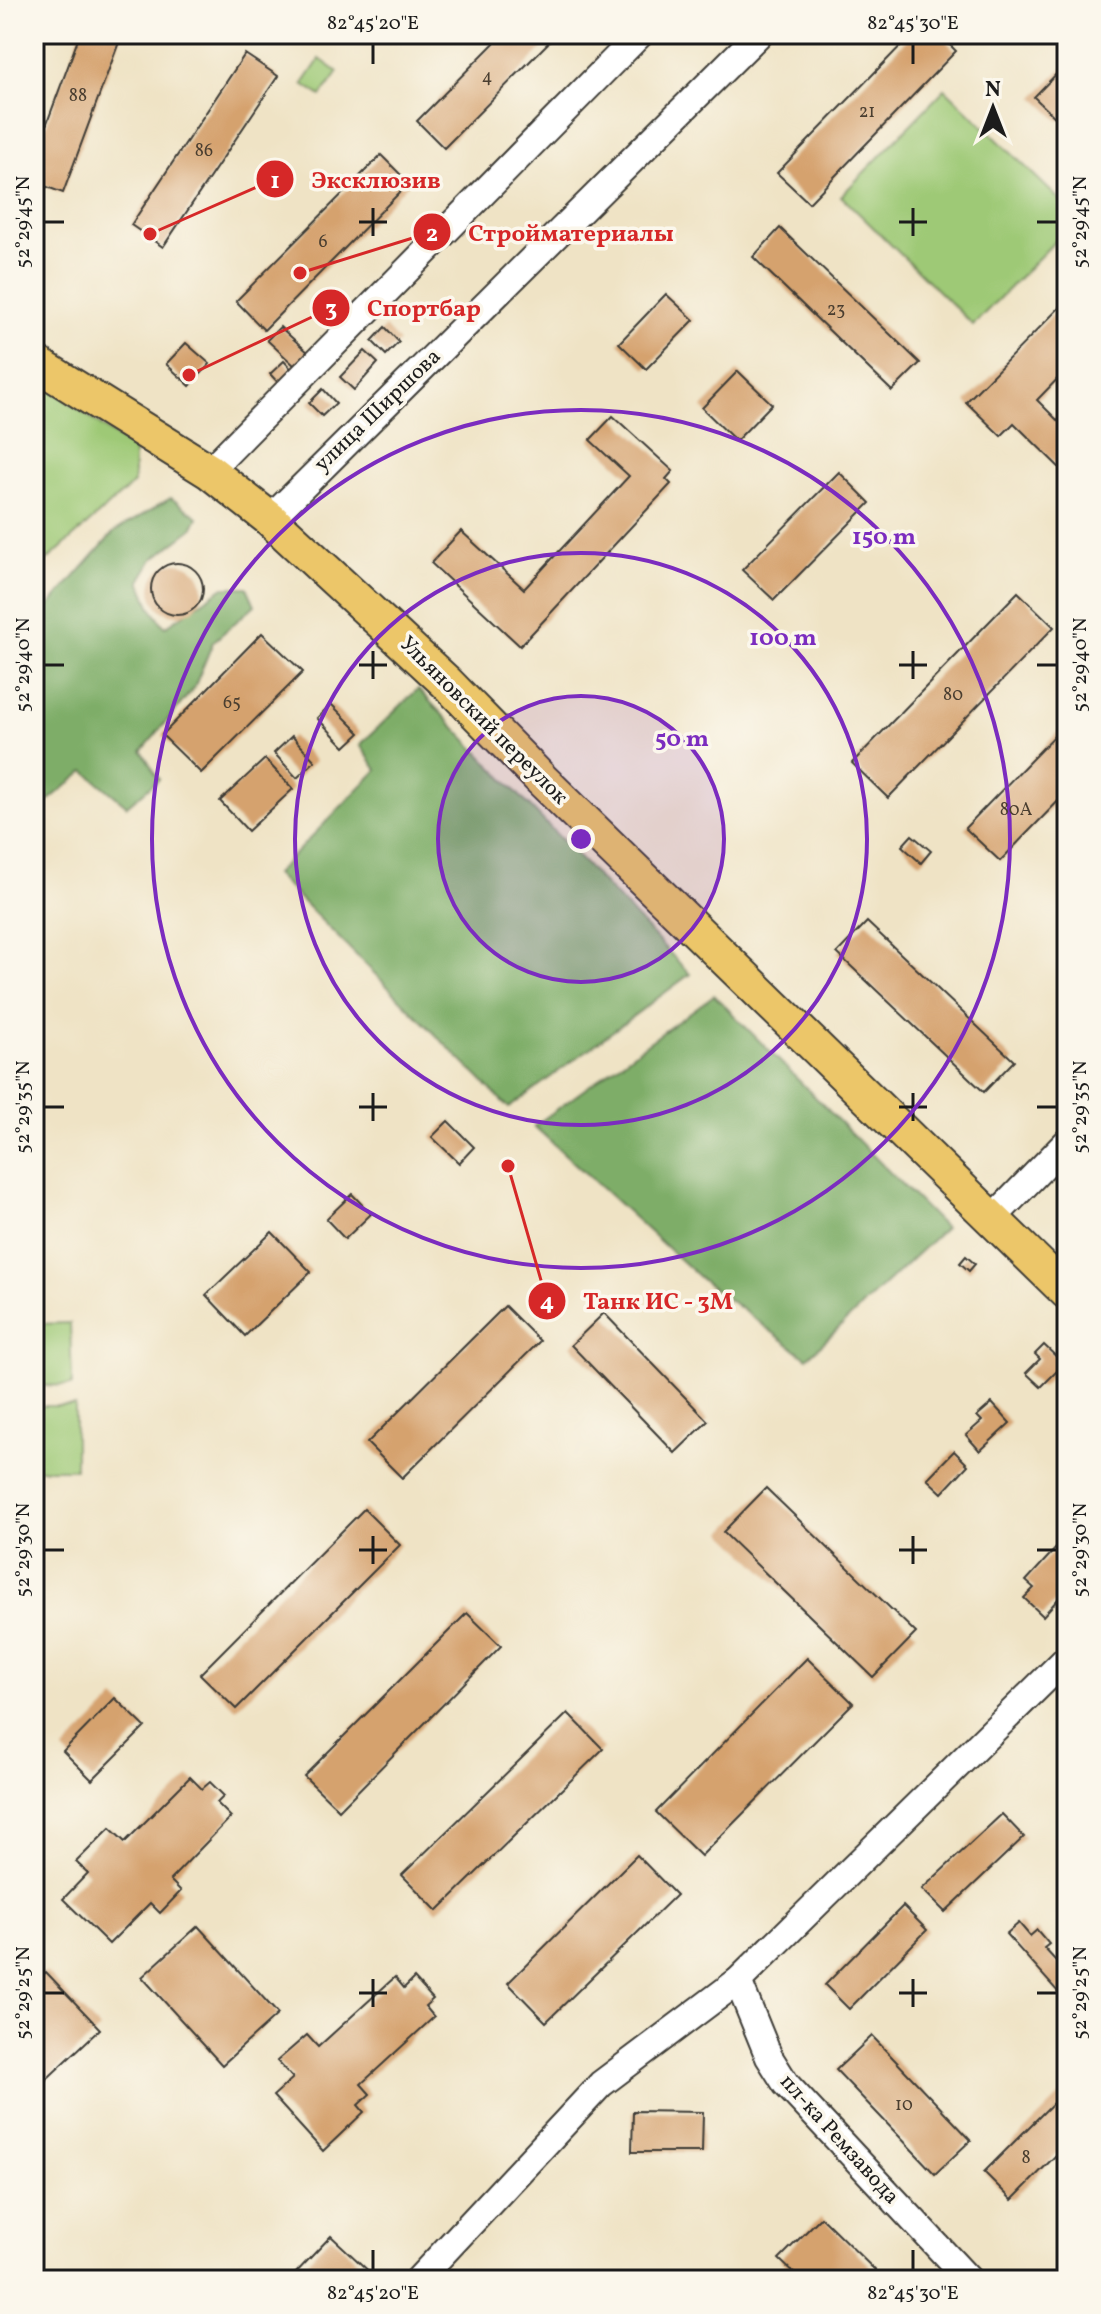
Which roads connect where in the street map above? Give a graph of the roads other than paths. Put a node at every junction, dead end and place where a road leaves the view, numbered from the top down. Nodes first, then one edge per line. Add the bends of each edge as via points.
1 (640, 34) edge
2 (759, 34) edge
3 (34, 362) edge
4 (209, 471) junction
5 (270, 519) junction
6 (1067, 1142) edge
7 (991, 1220) junction
8 (1067, 1292) edge
9 (1067, 1658) edge
10 (738, 1981) junction
11 (418, 2280) edge
12 (969, 2280) edge

1 - 4 street
2 - 5 street, улица Ширшова
3 - 4 main road, Ульяновский переулок
4 - 5 main road, Ульяновский переулок
5 - 7 main road, Ульяновский переулок via 446,682
6 - 7 street
7 - 8 main road, Ульяновский переулок
9 - 10 street
10 - 11 street via 601,2084
10 - 12 street, пл-ка Ремзавода via 769,2057 786,2084

